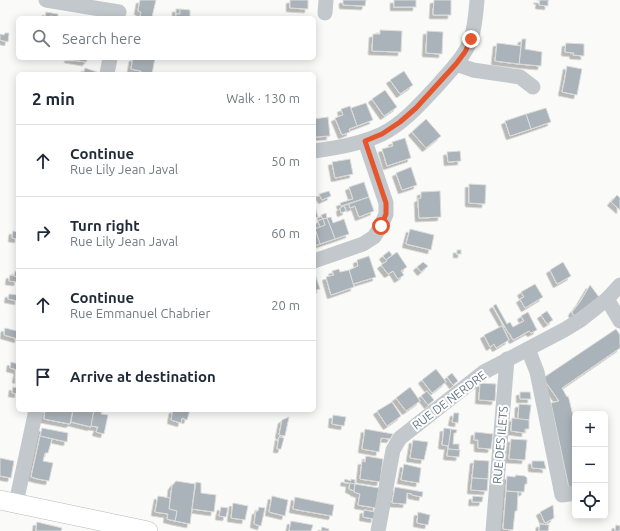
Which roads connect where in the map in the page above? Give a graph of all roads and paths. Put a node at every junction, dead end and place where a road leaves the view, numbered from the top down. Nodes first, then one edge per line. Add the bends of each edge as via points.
1 (46, 0) edge
2 (477, 0) edge
3 (120, 10) edge
4 (110, 60) edge
5 (456, 64) junction
6 (107, 72) edge
7 (533, 87) dead end
8 (365, 141) junction
9 (316, 151) edge
10 (316, 260) edge
11 (620, 285) edge
12 (607, 299) junction
13 (620, 321) edge
14 (528, 349) junction
15 (508, 360) junction
16 (35, 412) edge
17 (572, 493) edge
18 (8, 501) edge
19 (148, 531) edge
20 (378, 531) edge
21 (493, 531) edge

1 - 3 street
2 - 5 street via 471,39
4 - 6 street
5 - 7 street via 478,71 520,77
5 - 8 street via 400,122
8 - 9 street
8 - 10 street via 386,203 386,214 374,237 363,244
11 - 12 street, RUE DE NERDRE
12 - 13 street
12 - 14 street, RUE DE NERDRE via 582,319
14 - 15 street, RUE DE NERDRE
14 - 17 street via 537,372 562,494
15 - 20 street, RUE DE NERDRE via 484,372 400,438 393,450
15 - 21 street, RUE DES ILETS
16 - 18 street
18 - 19 main road

